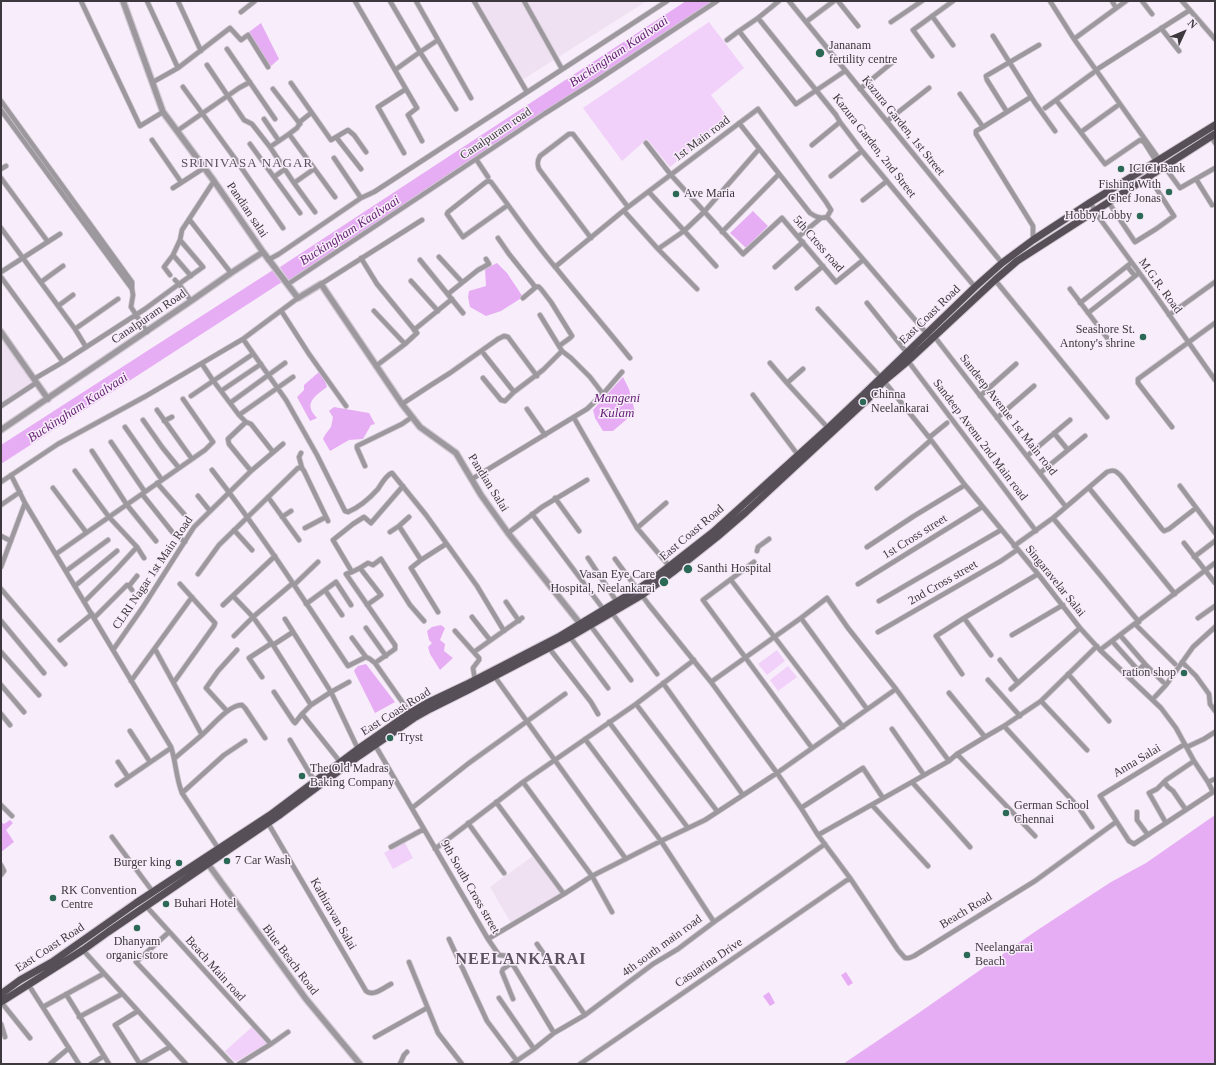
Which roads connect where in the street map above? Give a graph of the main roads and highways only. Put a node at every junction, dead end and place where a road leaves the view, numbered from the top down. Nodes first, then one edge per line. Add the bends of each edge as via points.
1 (1215, 125) edge
2 (1213, 135) edge
3 (930, 336) junction
4 (882, 380) junction
5 (640, 592) junction
6 (582, 626) junction
7 (467, 688) junction
8 (220, 852) junction
9 (1, 994) edge
10 (1, 1002) edge

1 - 3 main road, East Coast Road via 1033,240 975,287
2 - 3 main road, East Coast Road via 1017,262
3 - 4 main road, East Coast Road via 907,353
3 - 4 main road, East Coast Road via 908,361
4 - 5 main road, East Coast Road via 713,532
4 - 5 main road, East Coast Road via 868,399 746,512 673,572
5 - 6 main road, East Coast Road via 617,602
5 - 6 main road, East Coast Road via 612,613 590,625
6 - 7 main road, East Coast Road via 475,680
6 - 7 main road, East Coast Road via 570,637 494,677
7 - 8 main road, East Coast Road via 419,715 268,823
7 - 8 main road, East Coast Road via 426,703 410,713
8 - 9 main road, East Coast Road via 153,892
8 - 10 main road, East Coast Road via 208,864 83,950

